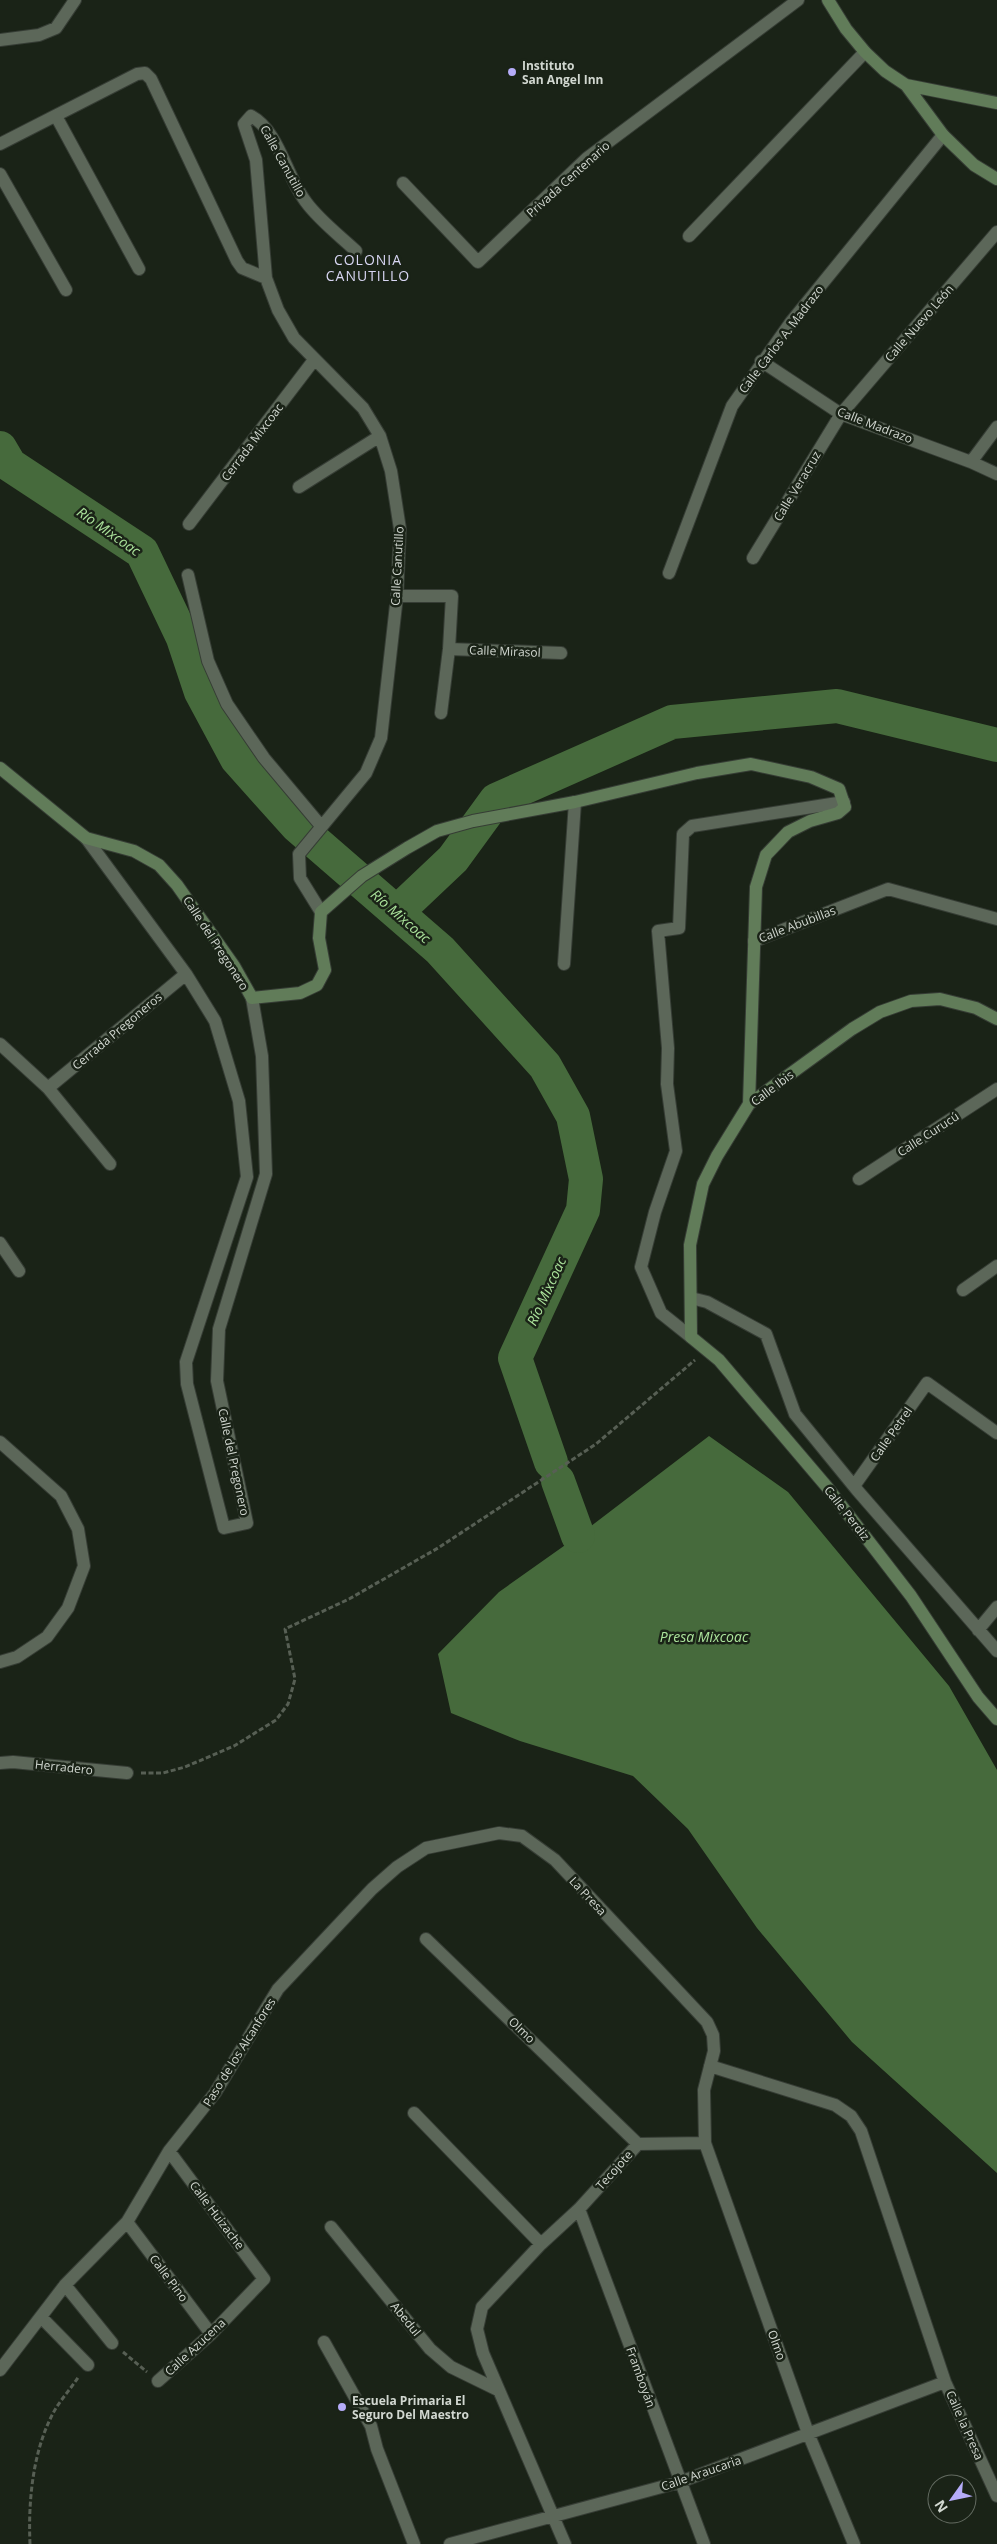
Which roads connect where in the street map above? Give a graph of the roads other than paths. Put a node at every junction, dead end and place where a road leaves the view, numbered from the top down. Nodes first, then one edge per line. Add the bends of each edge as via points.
1 (75, 0) edge
2 (798, 0) edge
3 (828, 0) edge
4 (0, 40) edge
5 (865, 52) junction
6 (906, 85) junction
7 (997, 102) edge
8 (56, 116) junction
9 (943, 135) junction
10 (0, 144) edge
11 (0, 174) edge
12 (997, 180) edge
13 (403, 183) dead end
14 (997, 232) edge
15 (690, 236) dead end
16 (356, 251) dead end
17 (138, 269) dead end
18 (266, 278) junction
19 (66, 290) dead end
20 (314, 360) junction
21 (761, 361) junction
22 (841, 414) junction
23 (997, 427) edge
24 (380, 436) junction
25 (971, 462) junction
26 (997, 474) edge
27 (299, 487) dead end
28 (189, 524) dead end
29 (753, 558) dead end
30 (669, 573) dead end
31 (188, 575) dead end
32 (397, 596) junction
33 (449, 649) junction
34 (561, 653) dead end
35 (442, 713) dead end
36 (0, 768) edge
37 (575, 802) junction
38 (844, 802) junction
39 (321, 827) junction
40 (86, 838) junction
41 (321, 911) junction
42 (997, 919) edge
43 (754, 940) junction
44 (564, 964) dead end
45 (186, 974) junction
46 (252, 998) junction
47 (997, 1019) edge
48 (0, 1044) edge
49 (48, 1088) junction
50 (997, 1089) edge
51 (749, 1104) junction
52 (110, 1164) dead end
53 (859, 1180) dead end
54 (0, 1244) edge
55 (997, 1266) edge
56 (19, 1271) dead end
57 (963, 1290) dead end
58 (692, 1298) junction
59 (691, 1337) junction
60 (997, 1433) edge
61 (0, 1442) edge
62 (854, 1486) junction
63 (997, 1607) edge
64 (978, 1630) junction
65 (997, 1651) edge
66 (0, 1662) edge
67 (997, 1719) edge
68 (0, 1763) edge
69 (127, 1773) road end
70 (426, 1848) joint
71 (426, 1939) dead end
72 (710, 2066) junction
73 (414, 2113) dead end
74 (638, 2144) junction
75 (705, 2144) junction
76 (169, 2151) junction
77 (579, 2210) junction
78 (127, 2222) junction
79 (331, 2227) dead end
80 (541, 2244) junction
81 (264, 2279) joint
82 (65, 2285) junction
83 (41, 2317) junction
84 (211, 2334) junction
85 (324, 2342) dead end
86 (112, 2343) road end
87 (88, 2365) road end
88 (0, 2370) edge
89 (158, 2381) road end
90 (945, 2382) junction
91 (498, 2390) junction
92 (808, 2433) junction
93 (680, 2482) junction
94 (997, 2496) edge
95 (554, 2516) junction
96 (414, 2544) edge
97 (450, 2544) edge
98 (565, 2544) edge
99 (704, 2544) edge
100 (854, 2544) edge

1 - 4 street via 56,28 39,35
2 - 13 street, Privada Centenario via 587,158 478,262
3 - 5 street
5 - 6 street
5 - 15 street
6 - 7 street
6 - 9 street
8 - 10 street
8 - 17 street
8 - 18 street via 137,74 145,73 151,79 242,268
9 - 12 street via 974,165
9 - 21 street, Calle Carlos A. Madrazo
11 - 19 street
14 - 22 street, Calle Nuevo León
16 - 18 street, Calle Canutillo via 307,203 262,122 250,116 244,124 256,160
18 - 20 street, Calle Canutillo via 278,310 294,338
20 - 24 street, Calle Canutillo via 363,408
20 - 28 street, Cerrada Mixcoac
21 - 22 street, Calle Madrazo
21 - 30 street, Calle Carlos A. Madrazo via 732,406
22 - 25 street, Calle Madrazo
22 - 29 street, Calle Veracruz
23 - 25 street
24 - 27 street
24 - 32 street, Calle Canutillo via 391,471 400,529
25 - 26 street, Calle Madrazo
31 - 39 street via 208,661 227,704 264,758
32 - 33 street via 452,596
32 - 39 street, Calle Canutillo via 380,738 366,773
33 - 34 street, Calle Mirasol
33 - 35 street
36 - 40 street, Calle del Pregonero
37 - 38 street via 697,773 751,764 811,777 839,789
37 - 41 street via 437,831 362,876
37 - 44 street
38 - 43 street via 845,807 838,813 788,832 766,855 756,887
38 - 59 street via 692,826 684,834 679,928 658,931 668,1048 667,1084 676,1151 641,1267 661,1313
39 - 41 street, Calle Canutillo via 299,854 300,878
40 - 45 street, Calle del Pregonero
40 - 46 street, Calle del Pregonero via 134,851 159,865 177,885 234,966
41 - 46 street via 318,938 324,970 317,985 300,993
42 - 43 street, Calle Abubillas via 888,889
43 - 51 street, Calle Abubillas
45 - 46 street, Calle del Pregonero via 216,1021 239,1101 247,1177 186,1362 187,1384 224,1528 247,1523 217,1381 219,1330 266,1174 262,1056
45 - 49 street, Cerrada Pregoneros
47 - 51 street, Calle Ibis via 976,1008 940,999 910,1000 880,1012 852,1029
48 - 49 street
49 - 52 street
50 - 53 street, Calle Curucú
51 - 58 street, Calle Ibis via 703,1184 690,1245
54 - 56 street
55 - 57 street
58 - 59 street, Calle Ibis
58 - 62 street, Calle Perdiz via 707,1302 766,1334 795,1414
59 - 67 street, Calle Perdiz via 719,1360 827,1487 911,1596
60 - 62 street, Calle Petrel via 927,1382
61 - 66 street via 61,1496 78,1529 84,1566 68,1608 48,1637 17,1657
62 - 64 street, Calle Perdiz
63 - 64 street
64 - 65 street, Calle Perdiz
68 - 69 street, Herradero
70 - 72 street, La Presa via 499,1832 522,1836 555,1860 707,2022 713,2035 714,2051
70 - 76 street, Paso de los Alcanfores via 372,1889 278,1989 215,2093
71 - 74 street, Olmo
72 - 75 street via 704,2090
72 - 90 street, Calle la Presa via 835,2105 851,2116 862,2131
73 - 80 street
74 - 75 street, Tecojote
74 - 77 street, Tecojote
75 - 92 street, Olmo
76 - 78 street, Paso de los Alcanfores
76 - 81 street, Calle Huizache
77 - 80 street, Tecojote
77 - 93 street, Framboyán
78 - 82 street, Paso de los Alcanfores
78 - 84 street, Calle Pino
79 - 91 street, Abedul via 430,2349 451,2367
80 - 91 street, Tecojote via 482,2307 477,2330
81 - 84 street, Calle Azucena
82 - 83 street, Paso de los Alcanfores
82 - 86 street
83 - 87 street
83 - 88 street, Paso de los Alcanfores
84 - 89 street, Calle Azucena
85 - 96 street via 371,2426
90 - 92 street, Calle Araucaria
90 - 94 street, Calle la Presa
91 - 95 street
92 - 93 street, Calle Araucaria
92 - 100 street, Olmo
93 - 95 street, Calle Araucaria
93 - 99 street, Framboyán
95 - 97 street, Calle Araucaria
95 - 98 street

